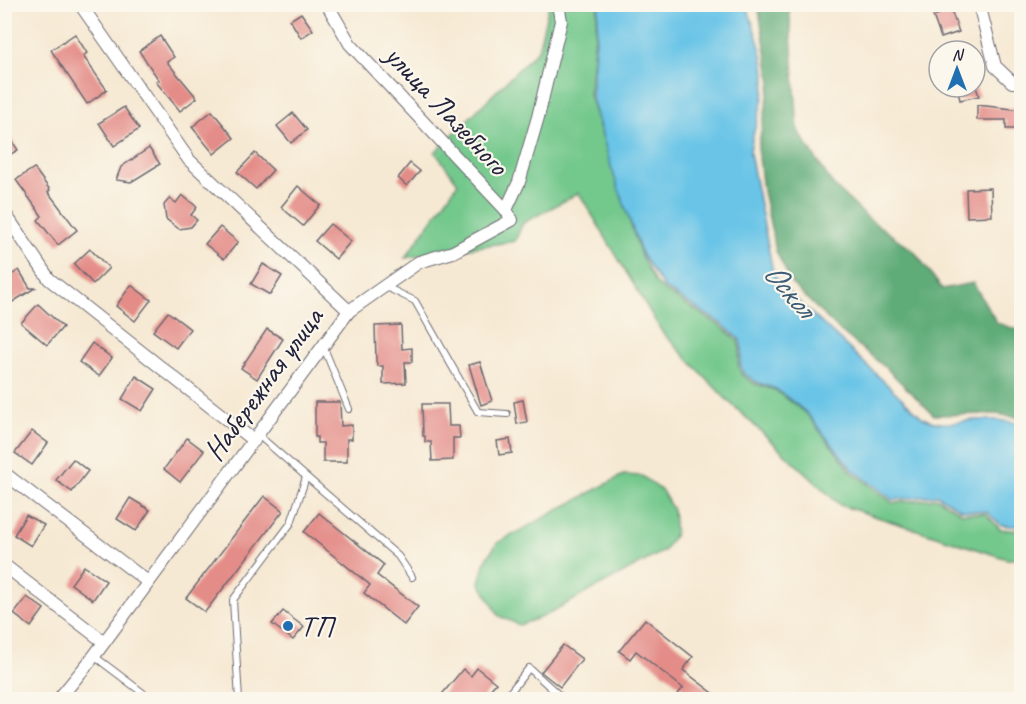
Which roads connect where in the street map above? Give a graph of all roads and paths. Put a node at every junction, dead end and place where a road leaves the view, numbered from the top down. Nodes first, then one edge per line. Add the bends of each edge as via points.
1 (80, 4) edge
2 (327, 4) edge
3 (558, 4) edge
4 (979, 4) edge
5 (1022, 82) edge
6 (4, 213) edge
7 (509, 215) junction
8 (384, 285) junction
9 (349, 311) junction
10 (324, 348) junction
11 (349, 409) dead end
12 (507, 414) dead end
13 (256, 438) junction
14 (4, 473) edge
15 (306, 477) junction
16 (4, 565) edge
17 (412, 578) dead end
18 (148, 582) junction
19 (104, 642) junction
20 (94, 656) junction
21 (560, 696) dead end
22 (58, 699) edge
23 (144, 699) edge
24 (239, 699) edge
25 (504, 699) edge

1 - 9 street, Набережная улица via 189,160
2 - 7 street, улица Лазебного via 350,44
3 - 7 street via 561,21
4 - 5 street via 995,66 1012,82
6 - 13 street via 48,279
7 - 8 street via 453,252 418,262
8 - 9 street
8 - 12 lane via 415,301 478,412
9 - 10 street, Набережная улица
10 - 11 lane
10 - 13 street, Набережная улица
13 - 15 lane
13 - 18 street, Набережная улица
14 - 18 street
15 - 17 lane via 398,556
15 - 24 lane via 291,523 233,600
16 - 19 street
18 - 19 street, Набережная улица
19 - 20 street, Набережная улица
20 - 22 street, Набережная улица
20 - 23 lane via 143,693
21 - 25 lane via 528,668

